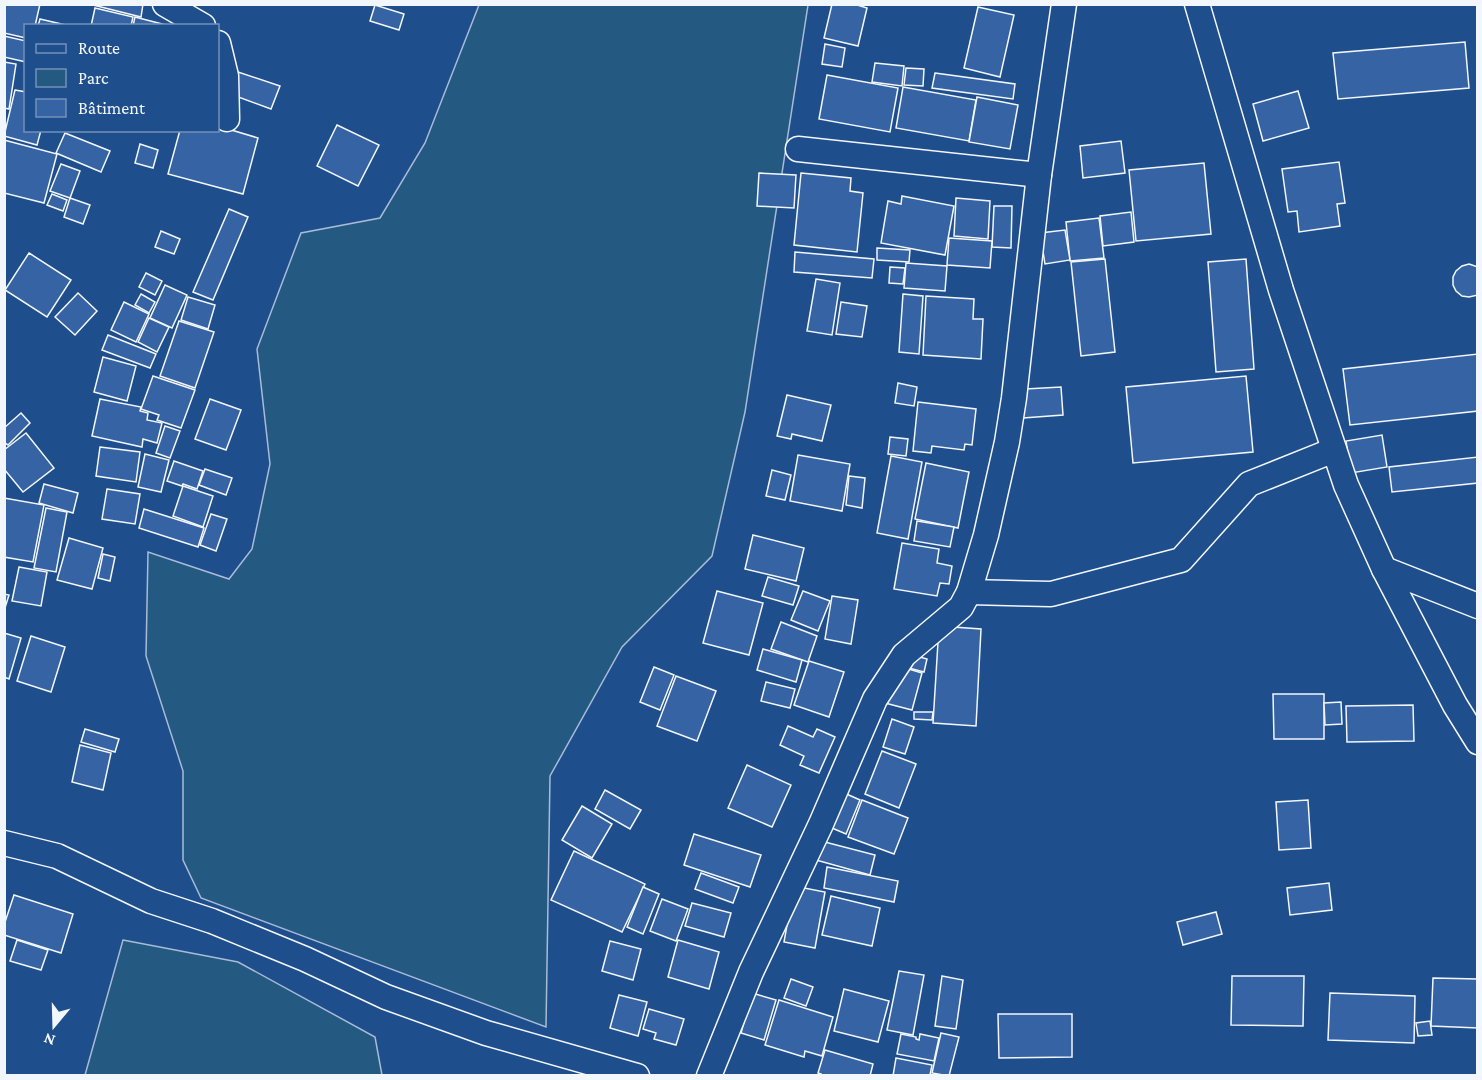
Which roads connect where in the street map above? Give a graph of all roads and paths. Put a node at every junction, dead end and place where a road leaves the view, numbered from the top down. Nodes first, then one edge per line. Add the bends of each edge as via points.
1 (165, 4) edge
2 (1064, 4) edge
3 (1197, 4) edge
4 (200, 24) edge
5 (219, 47) edge
6 (227, 119) dead end
7 (798, 149) dead end
8 (1039, 176) junction
9 (1334, 450) junction
10 (1384, 569) junction
11 (969, 592) junction
12 (1478, 606) edge
13 (1478, 742) edge
14 (4, 843) edge
15 (638, 1076) edge
16 (709, 1076) edge

1 - 4 street
2 - 8 street
3 - 9 street via 1281,290
5 - 6 street via 226,76
7 - 8 street
8 - 11 street via 1007,442
9 - 10 street
9 - 11 street via 1249,484 1181,560 1051,594
10 - 12 street
10 - 13 street
11 - 16 street via 961,607 904,655 875,699 751,972
14 - 15 street via 57,856 151,901 212,921 386,997 486,1033

